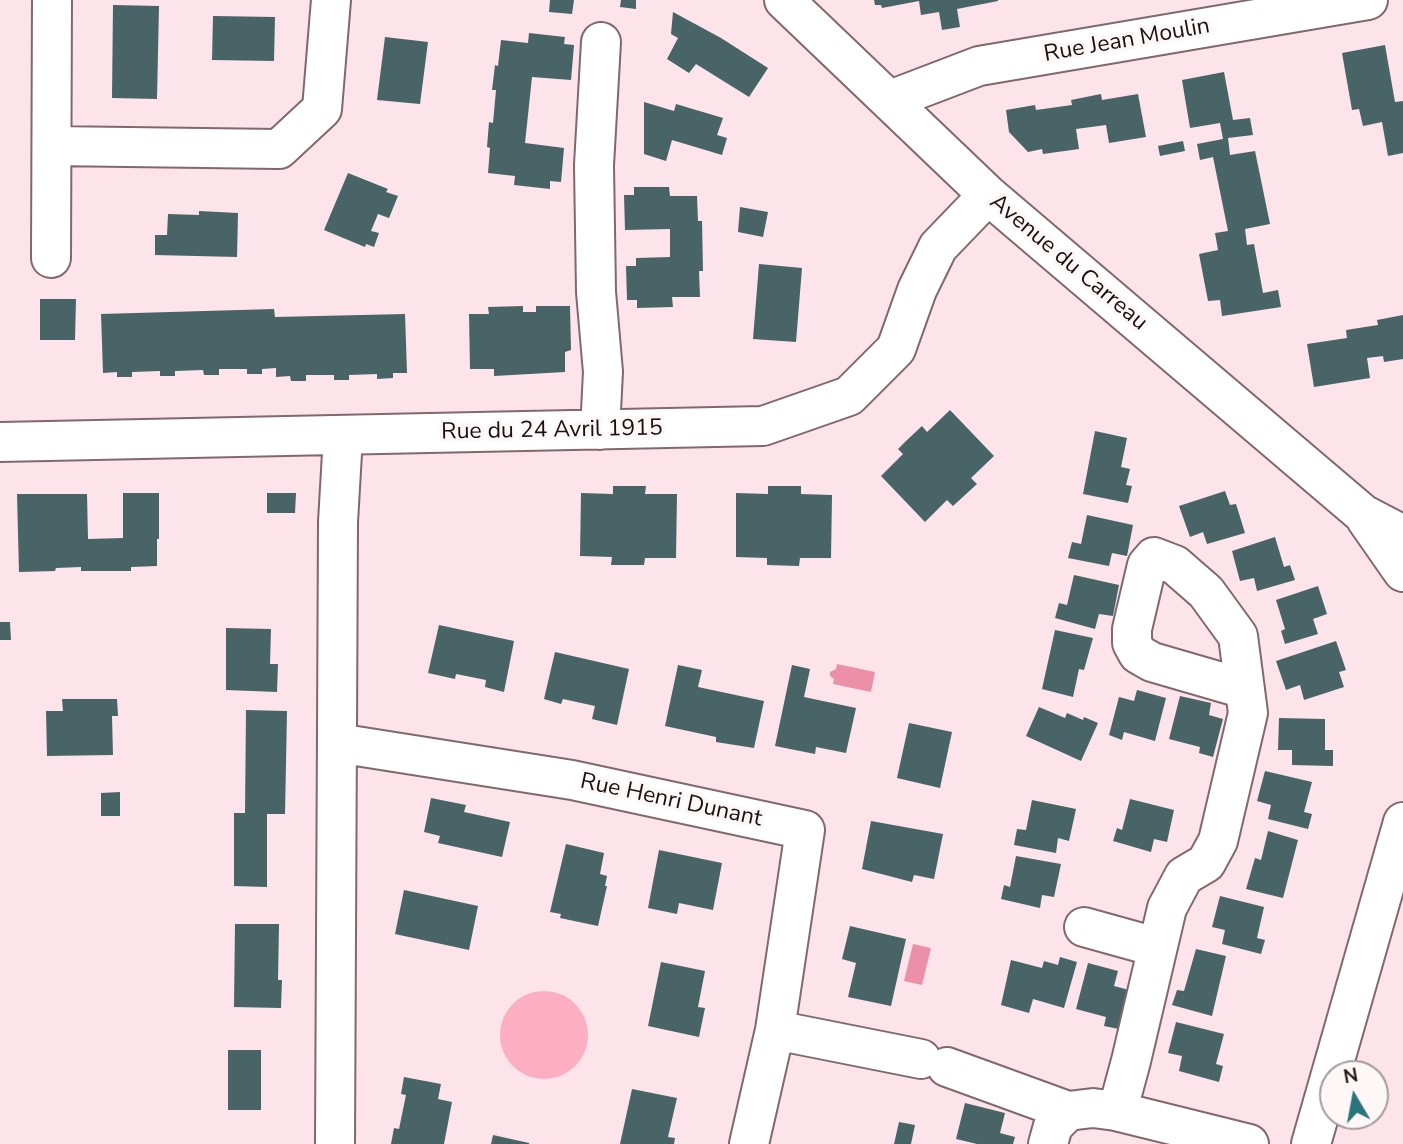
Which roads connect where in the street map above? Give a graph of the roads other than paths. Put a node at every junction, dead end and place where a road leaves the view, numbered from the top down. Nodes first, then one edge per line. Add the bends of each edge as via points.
1 (52, 0) edge
2 (331, 0) edge
3 (784, 0) edge
4 (1368, 0) edge
5 (601, 43) dead end
6 (890, 100) junction
7 (52, 146) junction
8 (988, 195) junction
9 (51, 258) dead end
10 (600, 430) junction
11 (343, 436) junction
12 (0, 442) edge
13 (1363, 514) junction
14 (1403, 535) edge
15 (1403, 572) edge
16 (1245, 690) dead end
17 (337, 743) junction
18 (1403, 822) edge
19 (1084, 927) dead end
20 (1157, 947) junction
21 (775, 1030) junction
22 (1068, 1111) junction
23 (1116, 1111) junction
24 (335, 1144) edge
25 (749, 1144) edge
26 (1048, 1144) edge
27 (1249, 1144) edge
28 (1311, 1144) edge

1 - 7 street
2 - 7 street via 323,109 279,149
3 - 6 street, Avenue du Carreau
4 - 6 street, Rue Jean Moulin via 979,66
5 - 10 street via 593,166 603,372
6 - 8 street, Avenue du Carreau
7 - 9 street
8 - 10 street, Rue du 24 Avril 1915 via 937,247 896,348 849,396 762,426
8 - 13 street, Avenue du Carreau
10 - 11 street, Rue du 24 Avril 1915
11 - 12 street, Rue du 24 Avril 1915
11 - 17 street
13 - 14 street, Avenue du Carreau
13 - 15 street, Avenue du Carreau
16 - 20 street via 1248,713 1218,841 1206,863 1184,876 1167,908
17 - 21 street, Rue Henri Dunant via 572,780 805,830
17 - 24 street
18 - 28 street
19 - 20 street
20 - 23 street
21 - 22 street via 934,1063
21 - 25 street, Rue Henri Dunant
22 - 23 street
22 - 26 street via 1053,1126
23 - 27 street

